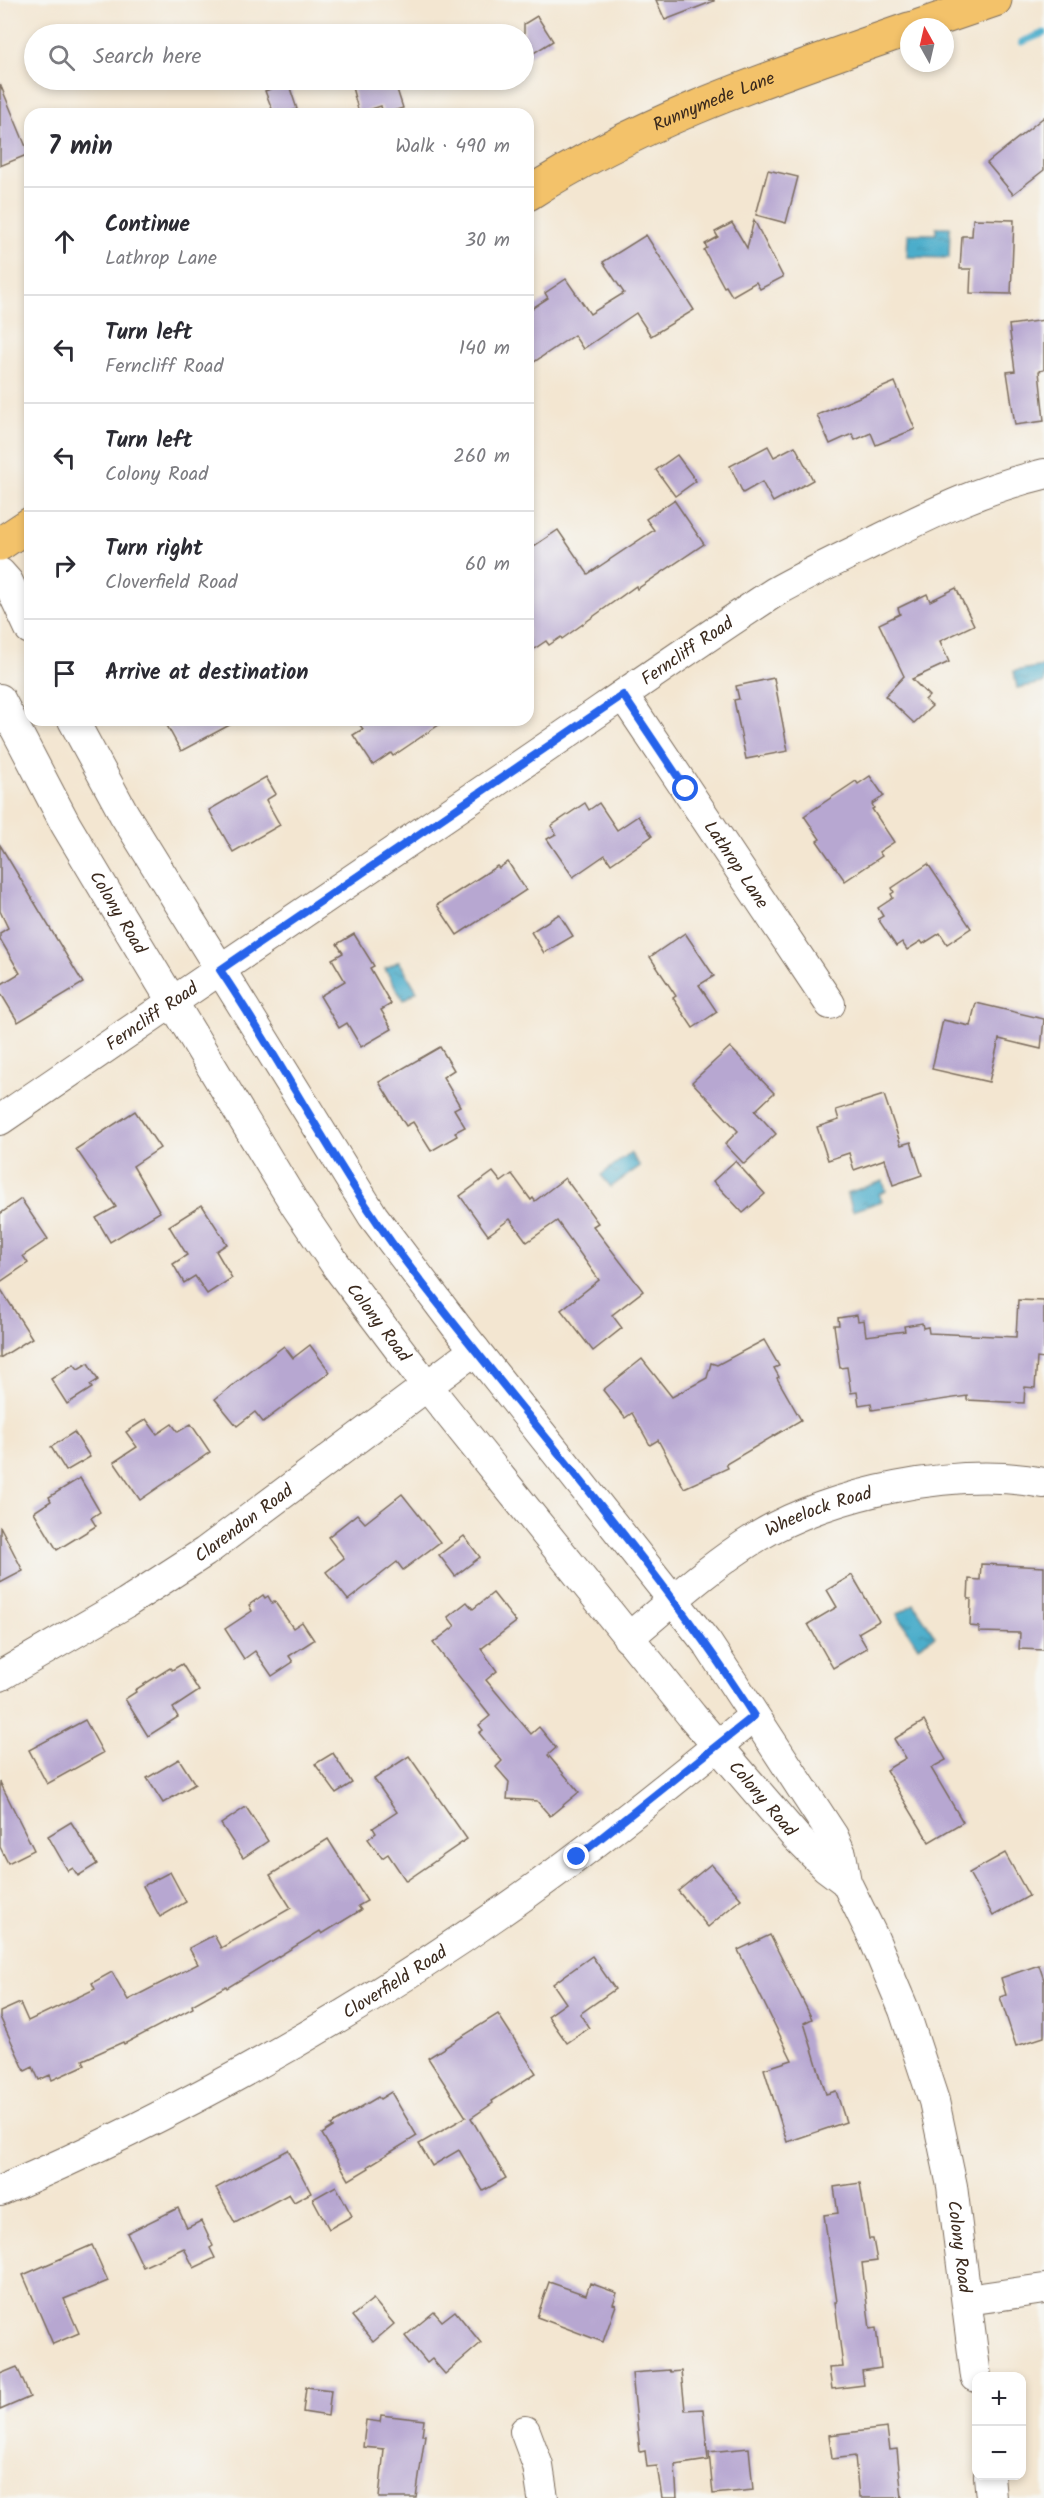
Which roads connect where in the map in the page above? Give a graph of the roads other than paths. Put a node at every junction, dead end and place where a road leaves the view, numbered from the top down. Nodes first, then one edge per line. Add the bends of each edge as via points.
1 (995, 0) edge
2 (942, 18) edge
3 (900, 32) edge
4 (534, 191) edge
5 (1044, 474) edge
6 (24, 528) edge
7 (0, 544) edge
8 (0, 573) edge
9 (24, 616) edge
10 (623, 695) junction
11 (0, 699) edge
12 (76, 726) edge
13 (220, 970) junction
14 (174, 1003) junction
15 (830, 1004) dead end
16 (0, 1120) edge
17 (475, 1350) junction
18 (427, 1386) junction
19 (1044, 1484) edge
20 (674, 1600) junction
21 (628, 1638) junction
22 (0, 1676) edge
23 (754, 1716) junction
24 (717, 1745) junction
25 (846, 1882) junction
26 (0, 2191) edge
27 (1044, 2289) edge
28 (967, 2300) junction
29 (975, 2372) edge
30 (525, 2431) dead end
31 (989, 2480) edge
32 (543, 2498) edge
33 (991, 2498) edge

1 - 2 main road
3 - 4 main road, Runnymede Lane via 702,104 619,142
5 - 10 street, Ferncliff Road via 970,496 794,581
6 - 7 main road
8 - 9 street
10 - 13 street, Ferncliff Road
10 - 15 street, Lathrop Lane
11 - 14 street, Colony Road via 66,825
12 - 13 street, Colony Road via 124,813
13 - 14 street, Ferncliff Road
13 - 17 street, Colony Road via 373,1216
14 - 16 street, Ferncliff Road
14 - 18 street, Colony Road via 296,1206
17 - 18 street, Clarendon Road
17 - 20 street, Colony Road
18 - 21 street, Colony Road
18 - 22 street, Clarendon Road via 205,1552
19 - 20 street, Wheelock Road via 973,1479 902,1486 859,1496 813,1511 760,1536 732,1553
20 - 21 street, Wheelock Road
20 - 23 street, Colony Road
21 - 24 street, Colony Road
23 - 24 street, Cloverfield Road
23 - 25 street, Colony Road via 833,1836
24 - 25 street, Colony Road via 796,1837
24 - 26 street, Cloverfield Road via 568,1863 402,1977 212,2089
25 - 28 street, Colony Road via 894,1983 928,2079 951,2177
27 - 28 street
28 - 29 street, Colony Road
30 - 32 street via 538,2466
31 - 33 street

